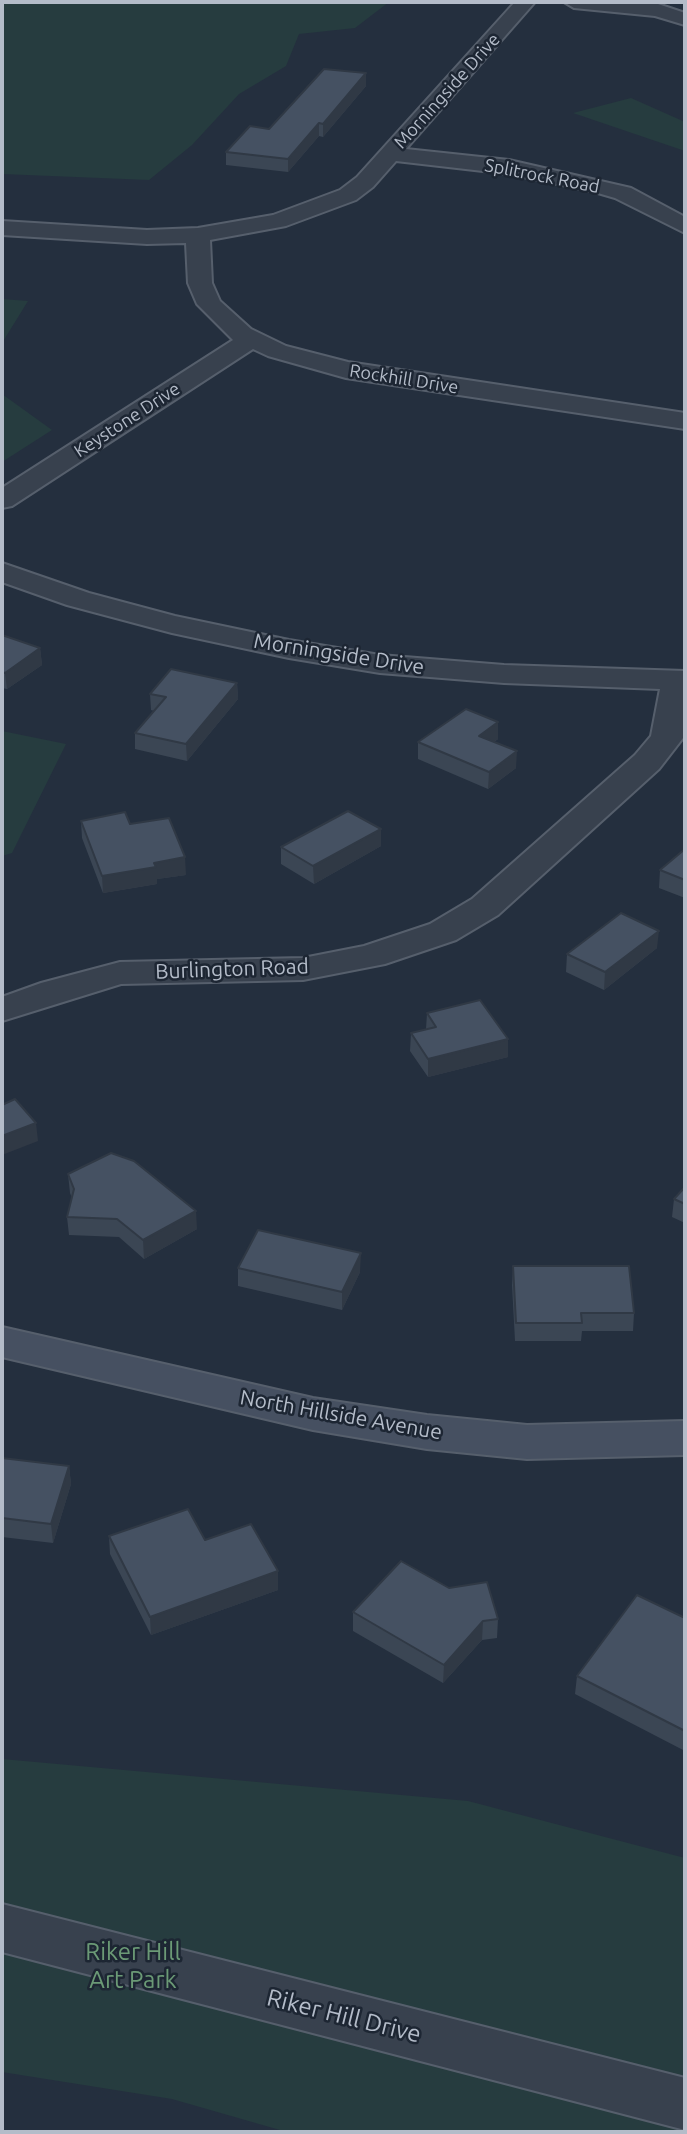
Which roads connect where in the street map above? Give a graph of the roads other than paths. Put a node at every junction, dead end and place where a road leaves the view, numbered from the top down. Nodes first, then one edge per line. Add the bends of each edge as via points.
1 (525, 2) edge
2 (574, 2) edge
3 (685, 19) edge
4 (391, 154) junction
5 (685, 226) edge
6 (2, 228) edge
7 (198, 235) junction
8 (251, 339) junction
9 (685, 421) edge
10 (2, 500) edge
11 (2, 572) edge
12 (681, 680) edge
13 (2, 1010) edge
14 (2, 1342) edge
15 (685, 1438) edge
16 (2, 1928) edge
17 (685, 2104) edge

1 - 4 street, Morningside Drive
2 - 3 street via 640,8
4 - 5 street, Splitrock Road via 509,167 595,185
4 - 7 street, Morningside Drive via 348,195 278,221
6 - 7 street, Morningside Drive via 147,237
7 - 8 street, Rockhill Drive via 203,294 223,319
8 - 9 street, Rockhill Drive via 346,370
8 - 10 street, Keystone Drive
11 - 12 street, Morningside Drive via 78,599 172,624 380,664
12 - 13 street, Burlington Road via 667,738 647,762 485,908 443,932 372,956 303,969 120,972
14 - 15 street, North Hillside Avenue via 300,1411 427,1432 527,1442
16 - 17 street, Riker Hill Drive

